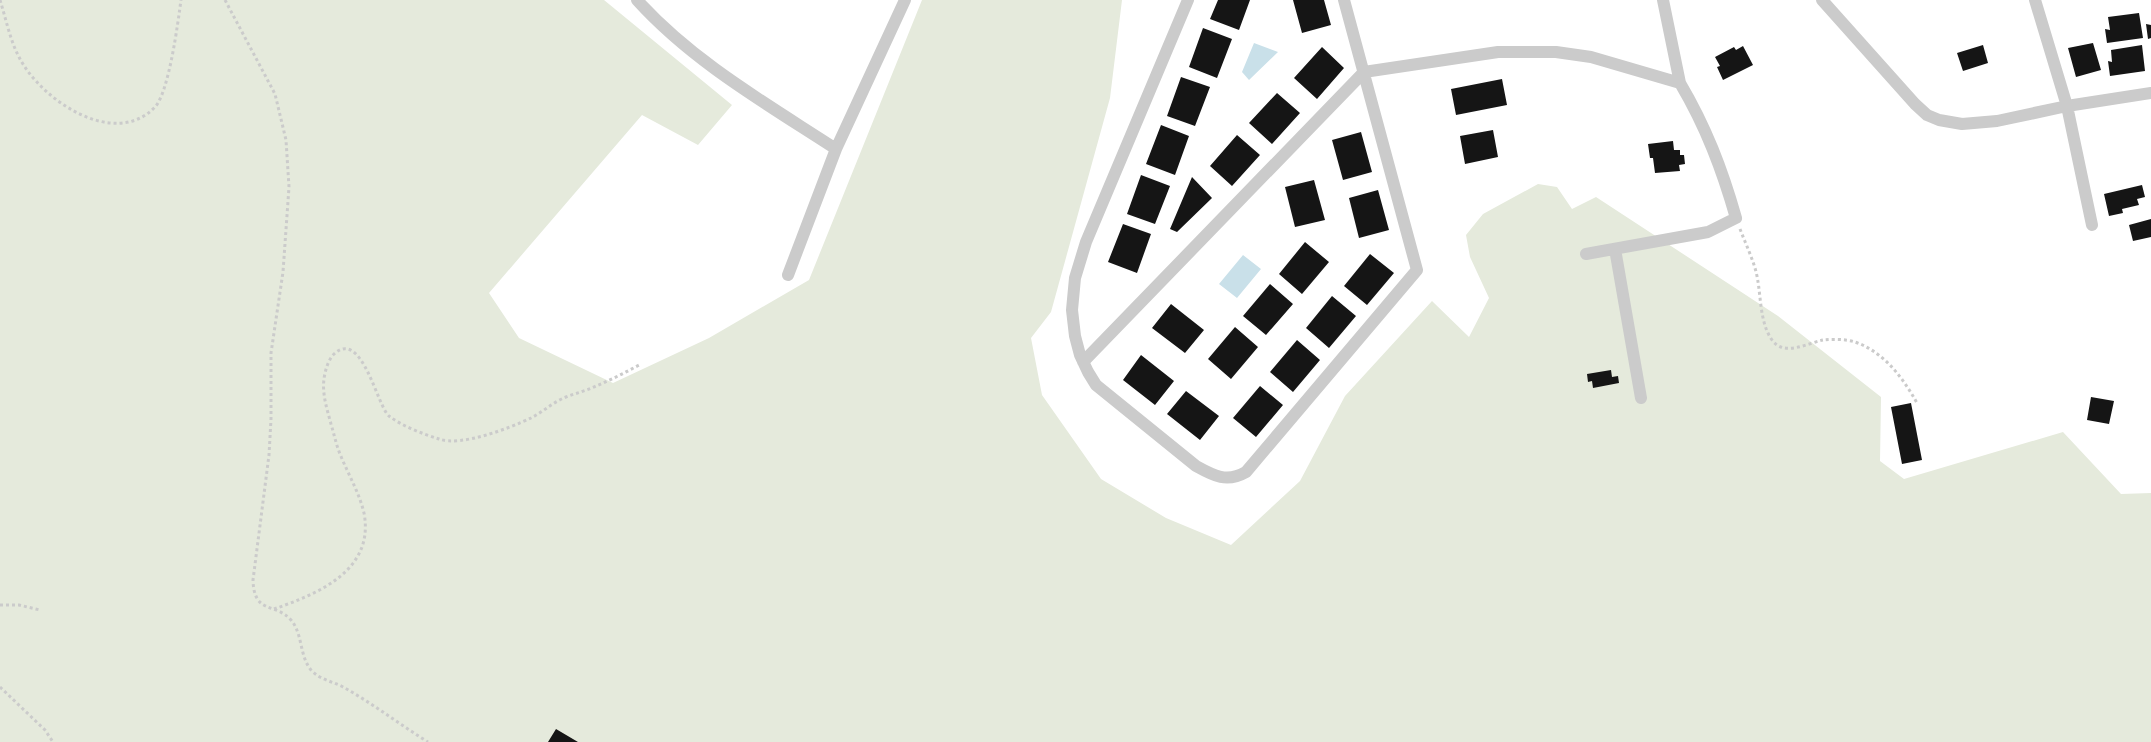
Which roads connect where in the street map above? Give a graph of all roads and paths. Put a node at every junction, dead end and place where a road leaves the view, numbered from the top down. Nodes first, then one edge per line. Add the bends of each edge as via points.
1 (0, 0) edge
2 (181, 0) edge
3 (225, 0) edge
4 (637, 0) edge
5 (1188, 0) edge
6 (1344, 0) edge
7 (1663, 0) edge
8 (1822, 0) edge
9 (2035, 0) edge
10 (901, 2) edge
11 (1364, 72) junction
12 (1680, 83) junction
13 (2151, 93) edge
14 (2067, 106) junction
15 (836, 149) junction
16 (1736, 218) junction
17 (2092, 225) dead end
18 (1614, 249) junction
19 (1586, 254) dead end
20 (788, 275) dead end
21 (1083, 362) junction
22 (641, 364) dead end
23 (1641, 398) dead end
24 (1917, 403) dead end
25 (0, 605) edge
26 (40, 610) dead end
27 (272, 610) junction
28 (0, 687) edge
29 (53, 742) edge
30 (428, 742) edge

1 - 2 path via 19,58 53,98 96,121 124,122 142,117 162,95
3 - 27 path via 274,94 286,140 289,198 271,353 271,418 253,580 253,592
4 - 15 street via 696,57
5 - 21 street via 1086,242 1075,278 1072,310
6 - 11 street
7 - 12 street
8 - 14 street via 1927,115 1962,124
9 - 14 street
10 - 15 street
11 - 12 street via 1498,52 1556,52 1592,57
11 - 21 street
11 - 21 street via 1417,270 1246,472 1236,478 1224,478 1196,466 1096,385
12 - 16 street via 1713,145
13 - 14 street
14 - 17 street
15 - 20 street
16 - 18 street via 1708,232
16 - 24 path via 1755,268 1765,326 1773,342 1793,349 1825,340 1856,343 1891,366
18 - 19 street
18 - 23 street
22 - 27 path via 566,397 532,418 464,440 441,440 387,415 361,358 350,350 333,355 323,389 339,453 364,514 365,538 347,570 330,586
25 - 26 path via 19,604
27 - 30 path via 291,620 305,662 313,672 342,686
28 - 29 path

